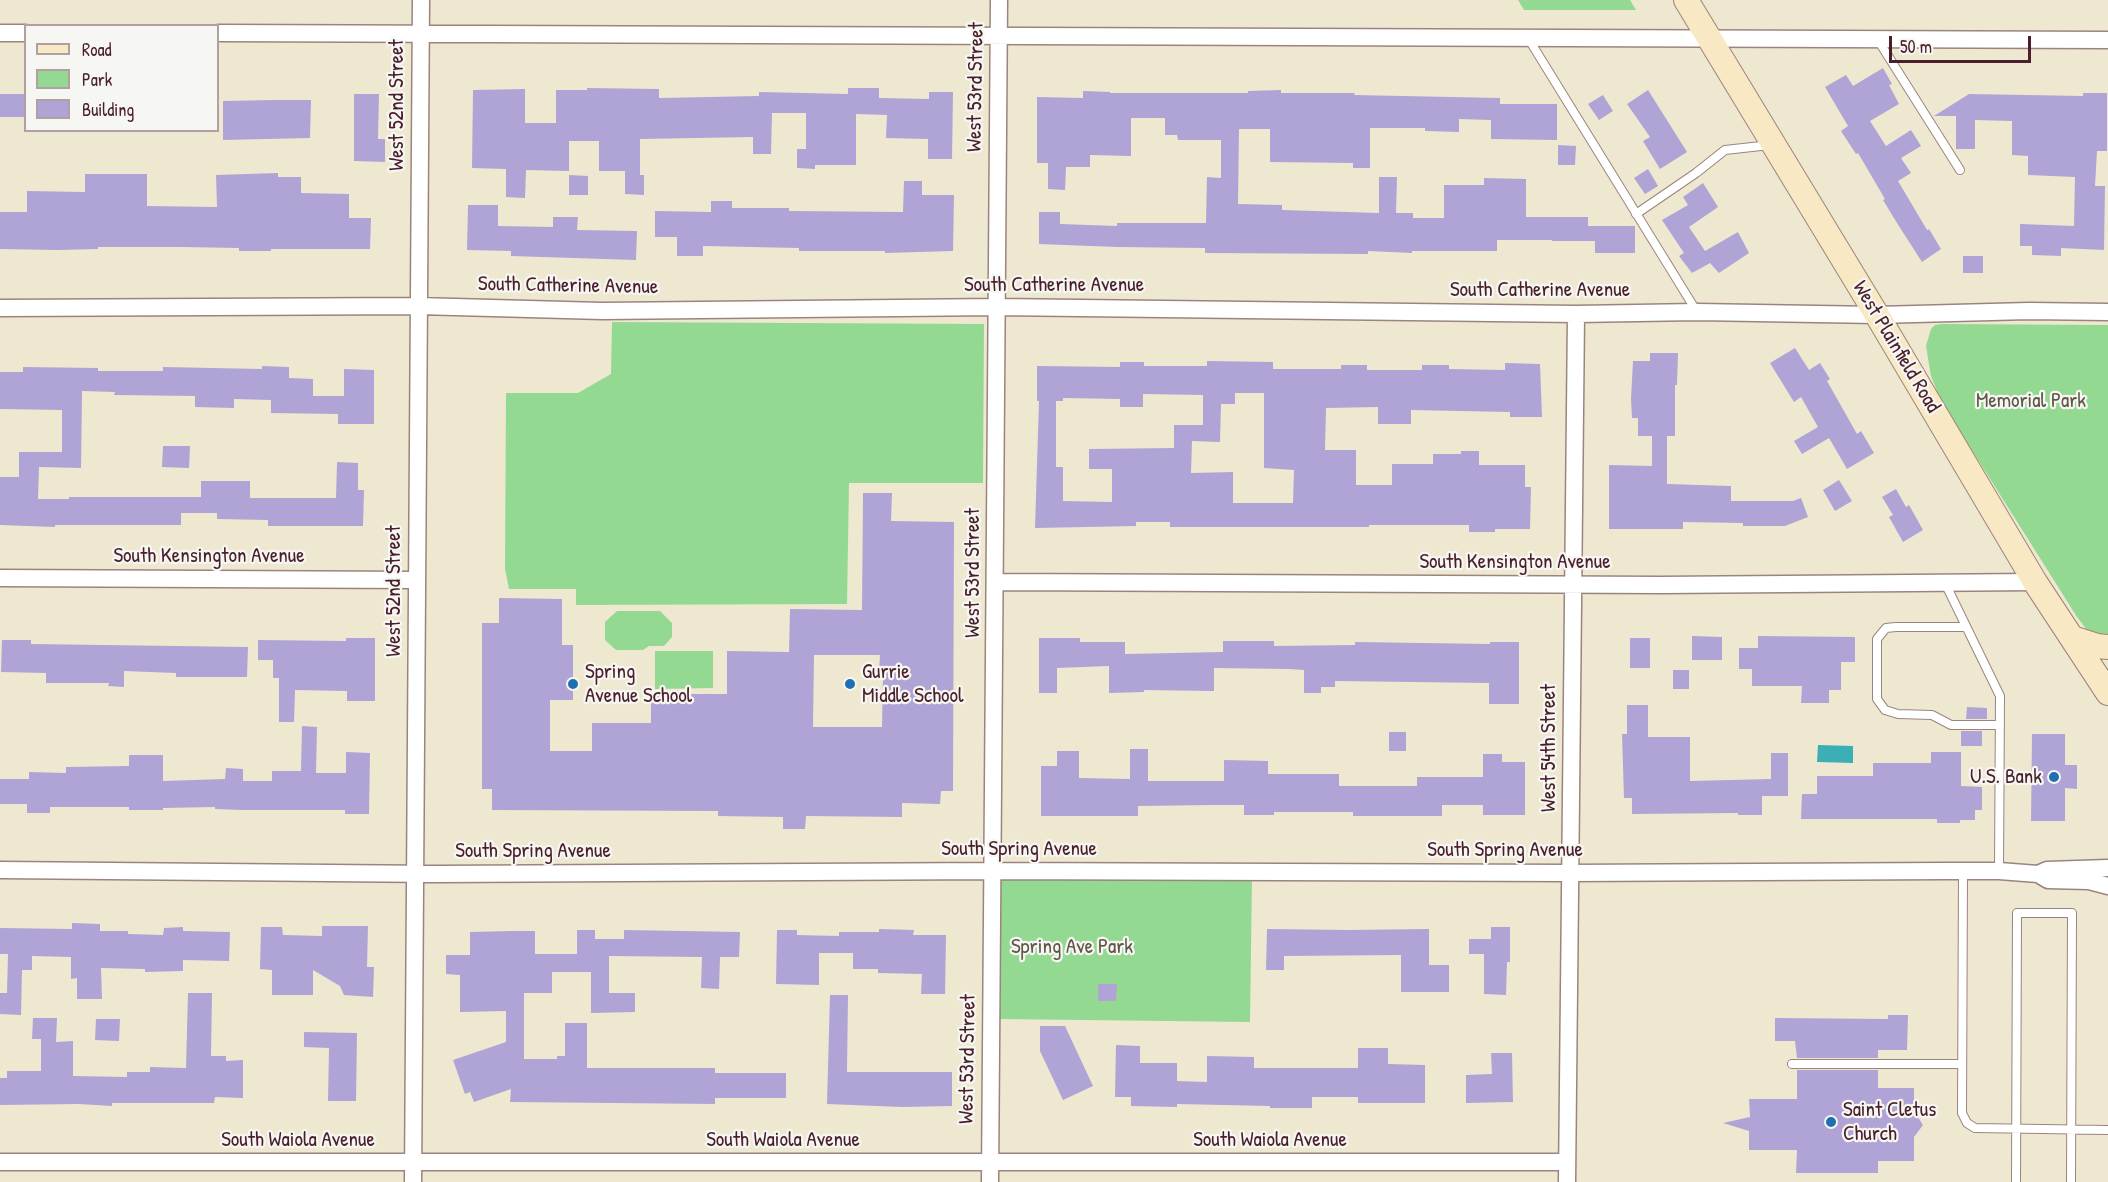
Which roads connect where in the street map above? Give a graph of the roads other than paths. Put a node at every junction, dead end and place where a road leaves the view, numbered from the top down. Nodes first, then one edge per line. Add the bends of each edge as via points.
1 (421, 0) edge
2 (999, 0) edge
3 (1686, 0) edge
4 (0, 33) edge
5 (24, 33) edge
6 (219, 33) edge
7 (420, 34) junction
8 (999, 37) junction
9 (1528, 38) junction
10 (1710, 39) junction
11 (1878, 40) junction
12 (2108, 40) edge
13 (1774, 145) junction
14 (1960, 170) dead end
15 (1636, 214) junction
16 (418, 306) junction
17 (997, 307) junction
18 (0, 308) edge
19 (1697, 312) junction
20 (2108, 312) edge
21 (1576, 314) junction
22 (1877, 315) junction
23 (0, 578) edge
24 (417, 580) junction
25 (996, 582) junction
26 (2035, 582) junction
27 (1945, 583) junction
28 (1572, 585) junction
29 (1966, 627) junction
30 (2072, 638) junction
31 (2108, 647) edge
32 (2108, 693) edge
33 (2000, 725) junction
34 (2108, 868) edge
35 (0, 870) edge
36 (1963, 871) junction
37 (1999, 871) junction
38 (992, 872) junction
39 (1570, 873) junction
40 (415, 874) junction
41 (2038, 874) junction
42 (2108, 886) edge
43 (1792, 1064) dead end
44 (1962, 1064) junction
45 (2016, 1129) junction
46 (2072, 1130) junction
47 (2108, 1130) edge
48 (0, 1162) edge
49 (990, 1162) junction
50 (1567, 1162) junction
51 (413, 1163) junction
52 (413, 1182) edge
53 (990, 1182) edge
54 (1567, 1182) edge
55 (2016, 1182) edge
56 (2071, 1182) edge

1 - 7 street, West 52nd Street
2 - 8 street, West 53rd Street
3 - 10 main road, West Plainfield Road
4 - 5 street
6 - 7 street
7 - 8 street
7 - 16 street, West 52nd Street
8 - 9 street
8 - 17 street, West 53rd Street
9 - 10 street
9 - 15 lane
10 - 11 street
10 - 13 main road, West Plainfield Road
11 - 12 street
11 - 14 lane
13 - 15 lane via 1725,150
13 - 22 main road, West Plainfield Road
15 - 19 lane
16 - 17 street, South Catherine Avenue via 602,311
16 - 18 street, South Catherine Avenue
16 - 24 street, West 52nd Street
17 - 21 street, South Catherine Avenue
17 - 25 street, West 53rd Street
19 - 21 street, South Catherine Avenue
19 - 22 street, South Catherine Avenue
20 - 22 street, South Catherine Avenue
21 - 28 street, West 54th Street
22 - 26 main road, West Plainfield Road
23 - 24 street, South Kensington Avenue
24 - 40 street, West 52nd Street
25 - 28 street, South Kensington Avenue
25 - 38 street, West 53rd Street
26 - 27 street, South Kensington Avenue
26 - 30 main road, West Plainfield Road
27 - 28 street, South Kensington Avenue
27 - 29 lane
28 - 39 street, West 54th Street
29 - 33 lane via 2000,696
29 - 33 lane via 1886,628 1877,639 1877,699 1885,710 1898,714 1932,715 1951,725
30 - 31 main road
30 - 32 main road, West Plainfield Road
33 - 37 lane
34 - 41 street, South Spring Avenue via 2047,870
35 - 40 street, South Spring Avenue
36 - 37 street, South Spring Avenue
36 - 39 street, South Spring Avenue
36 - 44 lane
37 - 41 street, South Spring Avenue
38 - 39 street, South Spring Avenue
38 - 40 street, South Spring Avenue
38 - 49 street, West 53rd Street
39 - 50 street, West 54th Street
40 - 51 street, West 52nd Street
41 - 42 street, South Spring Avenue via 2048,880 2089,881
43 - 44 lane
44 - 45 lane via 1962,1113 1967,1123 1975,1128
45 - 46 lane
45 - 46 lane via 2017,913 2073,913
45 - 55 lane
46 - 47 lane
46 - 56 lane
48 - 51 street, South Waiola Avenue
49 - 50 street, South Waiola Avenue
49 - 51 street, South Waiola Avenue
49 - 53 street, West 53rd Street
50 - 54 street, West 54th Street
51 - 52 street, West 52nd Street

